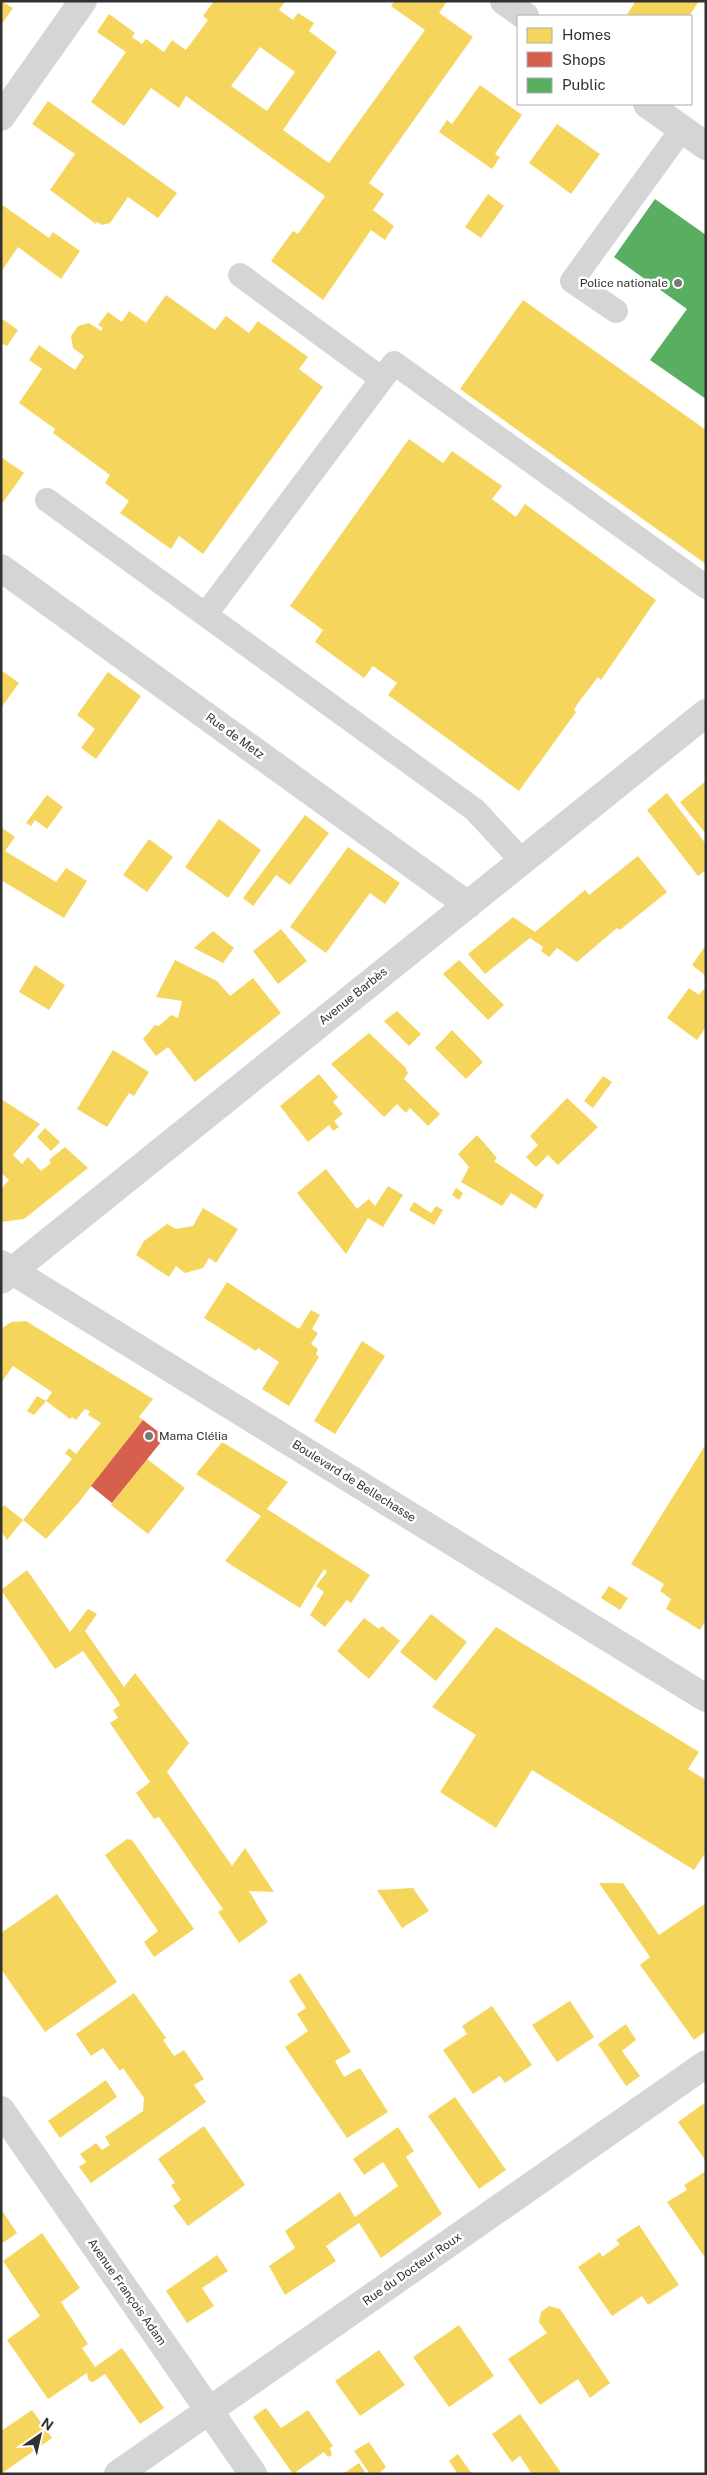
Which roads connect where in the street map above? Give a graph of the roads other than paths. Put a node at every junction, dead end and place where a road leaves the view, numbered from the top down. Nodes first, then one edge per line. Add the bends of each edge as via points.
1 (83, 1) edge
2 (504, 1) edge
3 (524, 15) edge
4 (648, 105) edge
5 (1, 117) edge
6 (682, 129) junction
7 (706, 146) edge
8 (240, 275) dead end
9 (616, 311) dead end
10 (382, 379) junction
11 (47, 500) dead end
12 (1, 568) edge
13 (706, 587) edge
14 (206, 614) junction
15 (706, 713) edge
16 (522, 861) junction
17 (468, 905) junction
18 (5, 1271) edge
19 (706, 1698) edge
20 (706, 2064) edge
21 (1, 2110) edge
22 (208, 2410) junction
23 (118, 2474) edge
24 (253, 2474) edge

1 - 5 street
2 - 3 street
4 - 6 street
6 - 7 street
6 - 9 lane via 572,280
8 - 10 lane
10 - 13 lane via 394,363
10 - 14 lane
11 - 14 lane
12 - 17 street, Rue de Metz
14 - 16 lane via 475,810
15 - 16 street, Avenue Barbès
16 - 17 street, Avenue Barbès
17 - 18 street, Avenue Barbès
18 - 19 street, Boulevard de Bellechasse
20 - 22 street, Rue du Docteur Roux
21 - 22 street, Avenue François Adam
22 - 23 street, Rue du Docteur Roux
22 - 24 street, Avenue François Adam

